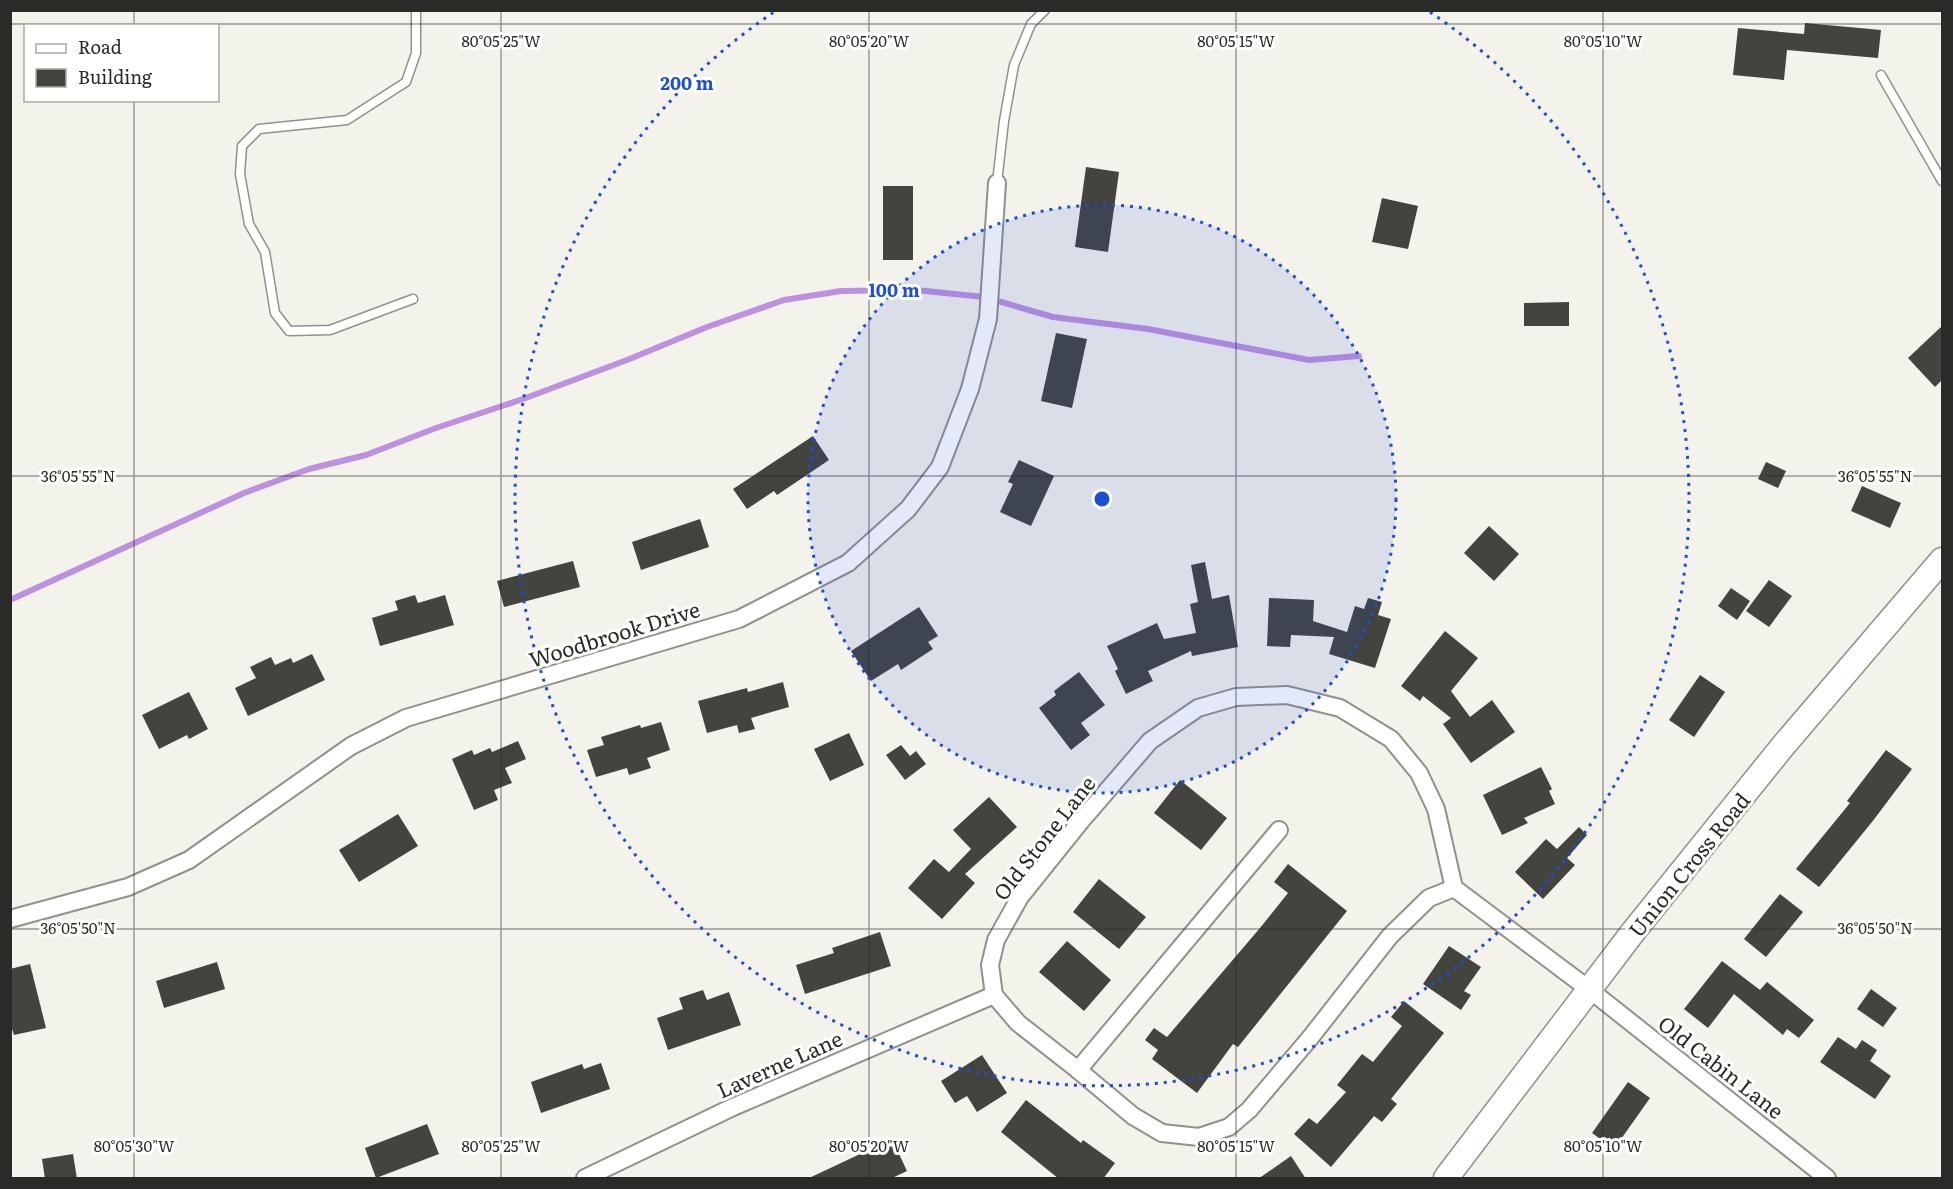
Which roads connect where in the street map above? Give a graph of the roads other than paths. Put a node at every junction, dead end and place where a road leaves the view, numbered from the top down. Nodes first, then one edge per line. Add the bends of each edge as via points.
1 (416, 10) edge
2 (1045, 10) edge
3 (1881, 75) dead end
4 (1942, 181) edge
5 (997, 183) joint
6 (413, 299) dead end
7 (1942, 560) edge
8 (1279, 830) dead end
9 (1454, 888) junction
10 (10, 919) edge
11 (1590, 990) junction
12 (994, 995) junction
13 (1078, 1070) junction
14 (585, 1179) edge
15 (1446, 1179) edge
16 (1827, 1179) edge

1 - 6 lane via 416,54 406,82 347,120 259,129 242,146 240,174 249,224 265,252 275,313 289,331 330,330
2 - 5 lane via 1031,24 1014,64
3 - 4 lane
5 - 10 street, Woodbrook Drive via 988,319 970,389 940,467 908,509 848,563 740,619 406,718 351,746 189,860 128,887
7 - 11 main road, Union Cross Road via 1783,746
8 - 13 street
9 - 11 street
9 - 12 street, Old Stone Lane via 1436,809 1419,773 1391,739 1341,708 1287,695 1236,697 1198,708 1150,741 1081,821 1020,897 996,940 990,965
9 - 13 street via 1429,898 1390,936 1310,1038 1249,1110 1229,1127 1199,1137 1162,1133 1133,1116
11 - 15 main road, Union Cross Road
11 - 16 street, Old Cabin Lane
12 - 13 street via 1018,1023
12 - 14 street, Laverne Lane via 733,1107

